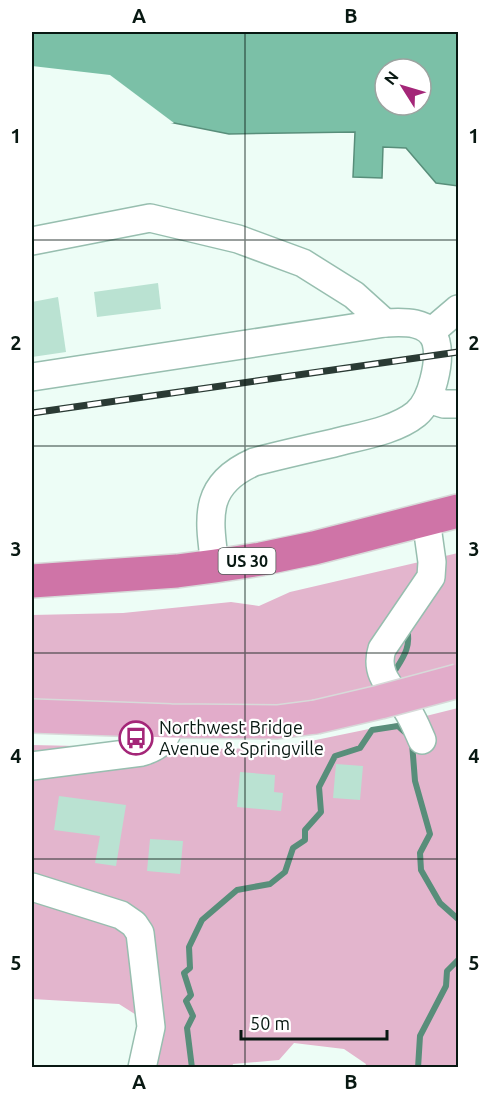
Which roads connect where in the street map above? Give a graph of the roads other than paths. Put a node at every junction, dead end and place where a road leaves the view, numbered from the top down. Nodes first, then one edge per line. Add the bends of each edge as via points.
1 (32, 241) edge
2 (459, 309) edge
3 (385, 323) junction
4 (434, 344) junction
5 (32, 377) edge
6 (428, 399) junction
7 (459, 404) edge
8 (459, 512) edge
9 (426, 519) junction
10 (215, 566) junction
11 (32, 581) edge
12 (459, 681) edge
13 (32, 717) edge
14 (171, 721) junction
15 (422, 740) dead end
16 (32, 766) edge
17 (32, 887) edge
18 (142, 1068) edge

1 - 3 street via 150,218 238,239 303,263 354,295
2 - 4 street
3 - 4 street via 412,323 428,330
3 - 5 street
4 - 6 street
6 - 7 street
6 - 10 street via 416,414 378,432 239,468 219,488 210,514
8 - 9 highway, US 30
9 - 10 highway, US 30 via 314,548
9 - 15 street via 431,578 382,649 379,666
10 - 11 highway, US 30
12 - 14 main road, bridge via 316,717 277,722
13 - 14 main road
14 - 16 street via 165,738 150,750
17 - 18 street via 121,915 140,933 152,1027

